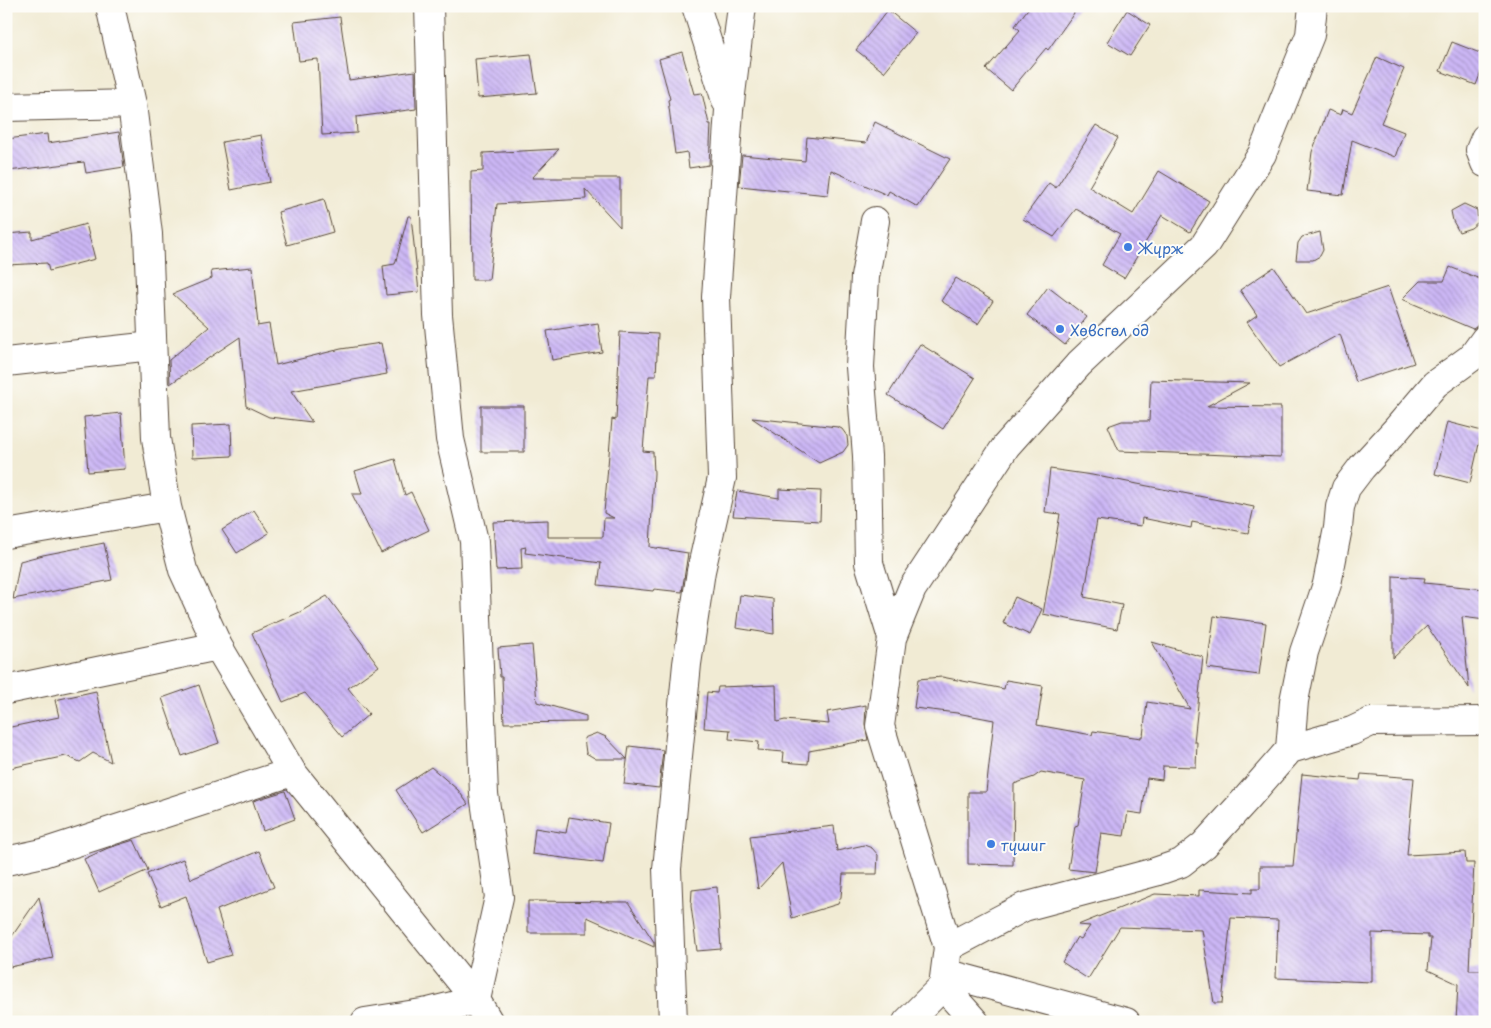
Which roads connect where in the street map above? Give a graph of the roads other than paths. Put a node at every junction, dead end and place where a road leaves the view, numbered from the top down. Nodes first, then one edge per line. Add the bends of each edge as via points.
1 (110, 6) edge
2 (429, 6) edge
3 (696, 6) edge
4 (742, 6) edge
5 (1313, 6) edge
6 (132, 104) junction
7 (6, 107) edge
8 (729, 110) junction
9 (1485, 138) edge
10 (1485, 164) edge
11 (875, 221) dead end
12 (1485, 339) edge
13 (152, 346) junction
14 (6, 362) edge
15 (167, 507) junction
16 (6, 534) edge
17 (892, 638) junction
18 (218, 646) junction
19 (6, 690) edge
20 (1485, 721) edge
21 (1290, 749) junction
22 (292, 772) junction
23 (6, 861) edge
24 (945, 969) junction
25 (482, 1011) edge
26 (365, 1022) edge
27 (673, 1022) edge
28 (907, 1022) edge
29 (975, 1022) edge
30 (1126, 1022) edge

1 - 6 street
2 - 25 street via 438,315 450,439 474,541 484,794 499,897
3 - 8 street
4 - 8 street
5 - 17 street via 1310,35 1262,154 1204,246 1079,364 1006,446 912,589
6 - 7 street
6 - 13 street via 148,234
8 - 27 street via 716,297 722,478 701,571 687,664 667,869
9 - 10 street via 1480,150
11 - 17 street via 865,277 860,367 867,456 869,563
12 - 21 street via 1472,357 1435,384 1346,488 1327,584 1304,652 1294,701
13 - 14 street
13 - 15 street via 156,438
15 - 16 street
15 - 18 street via 183,570
17 - 24 street via 880,726
18 - 19 street
18 - 22 street
20 - 21 street via 1371,722 1352,731
21 - 24 street via 1204,845 1181,863 1024,907
22 - 23 street via 43,853
22 - 25 street
24 - 28 street
24 - 29 street
24 - 30 street
25 - 26 street via 428,1012

